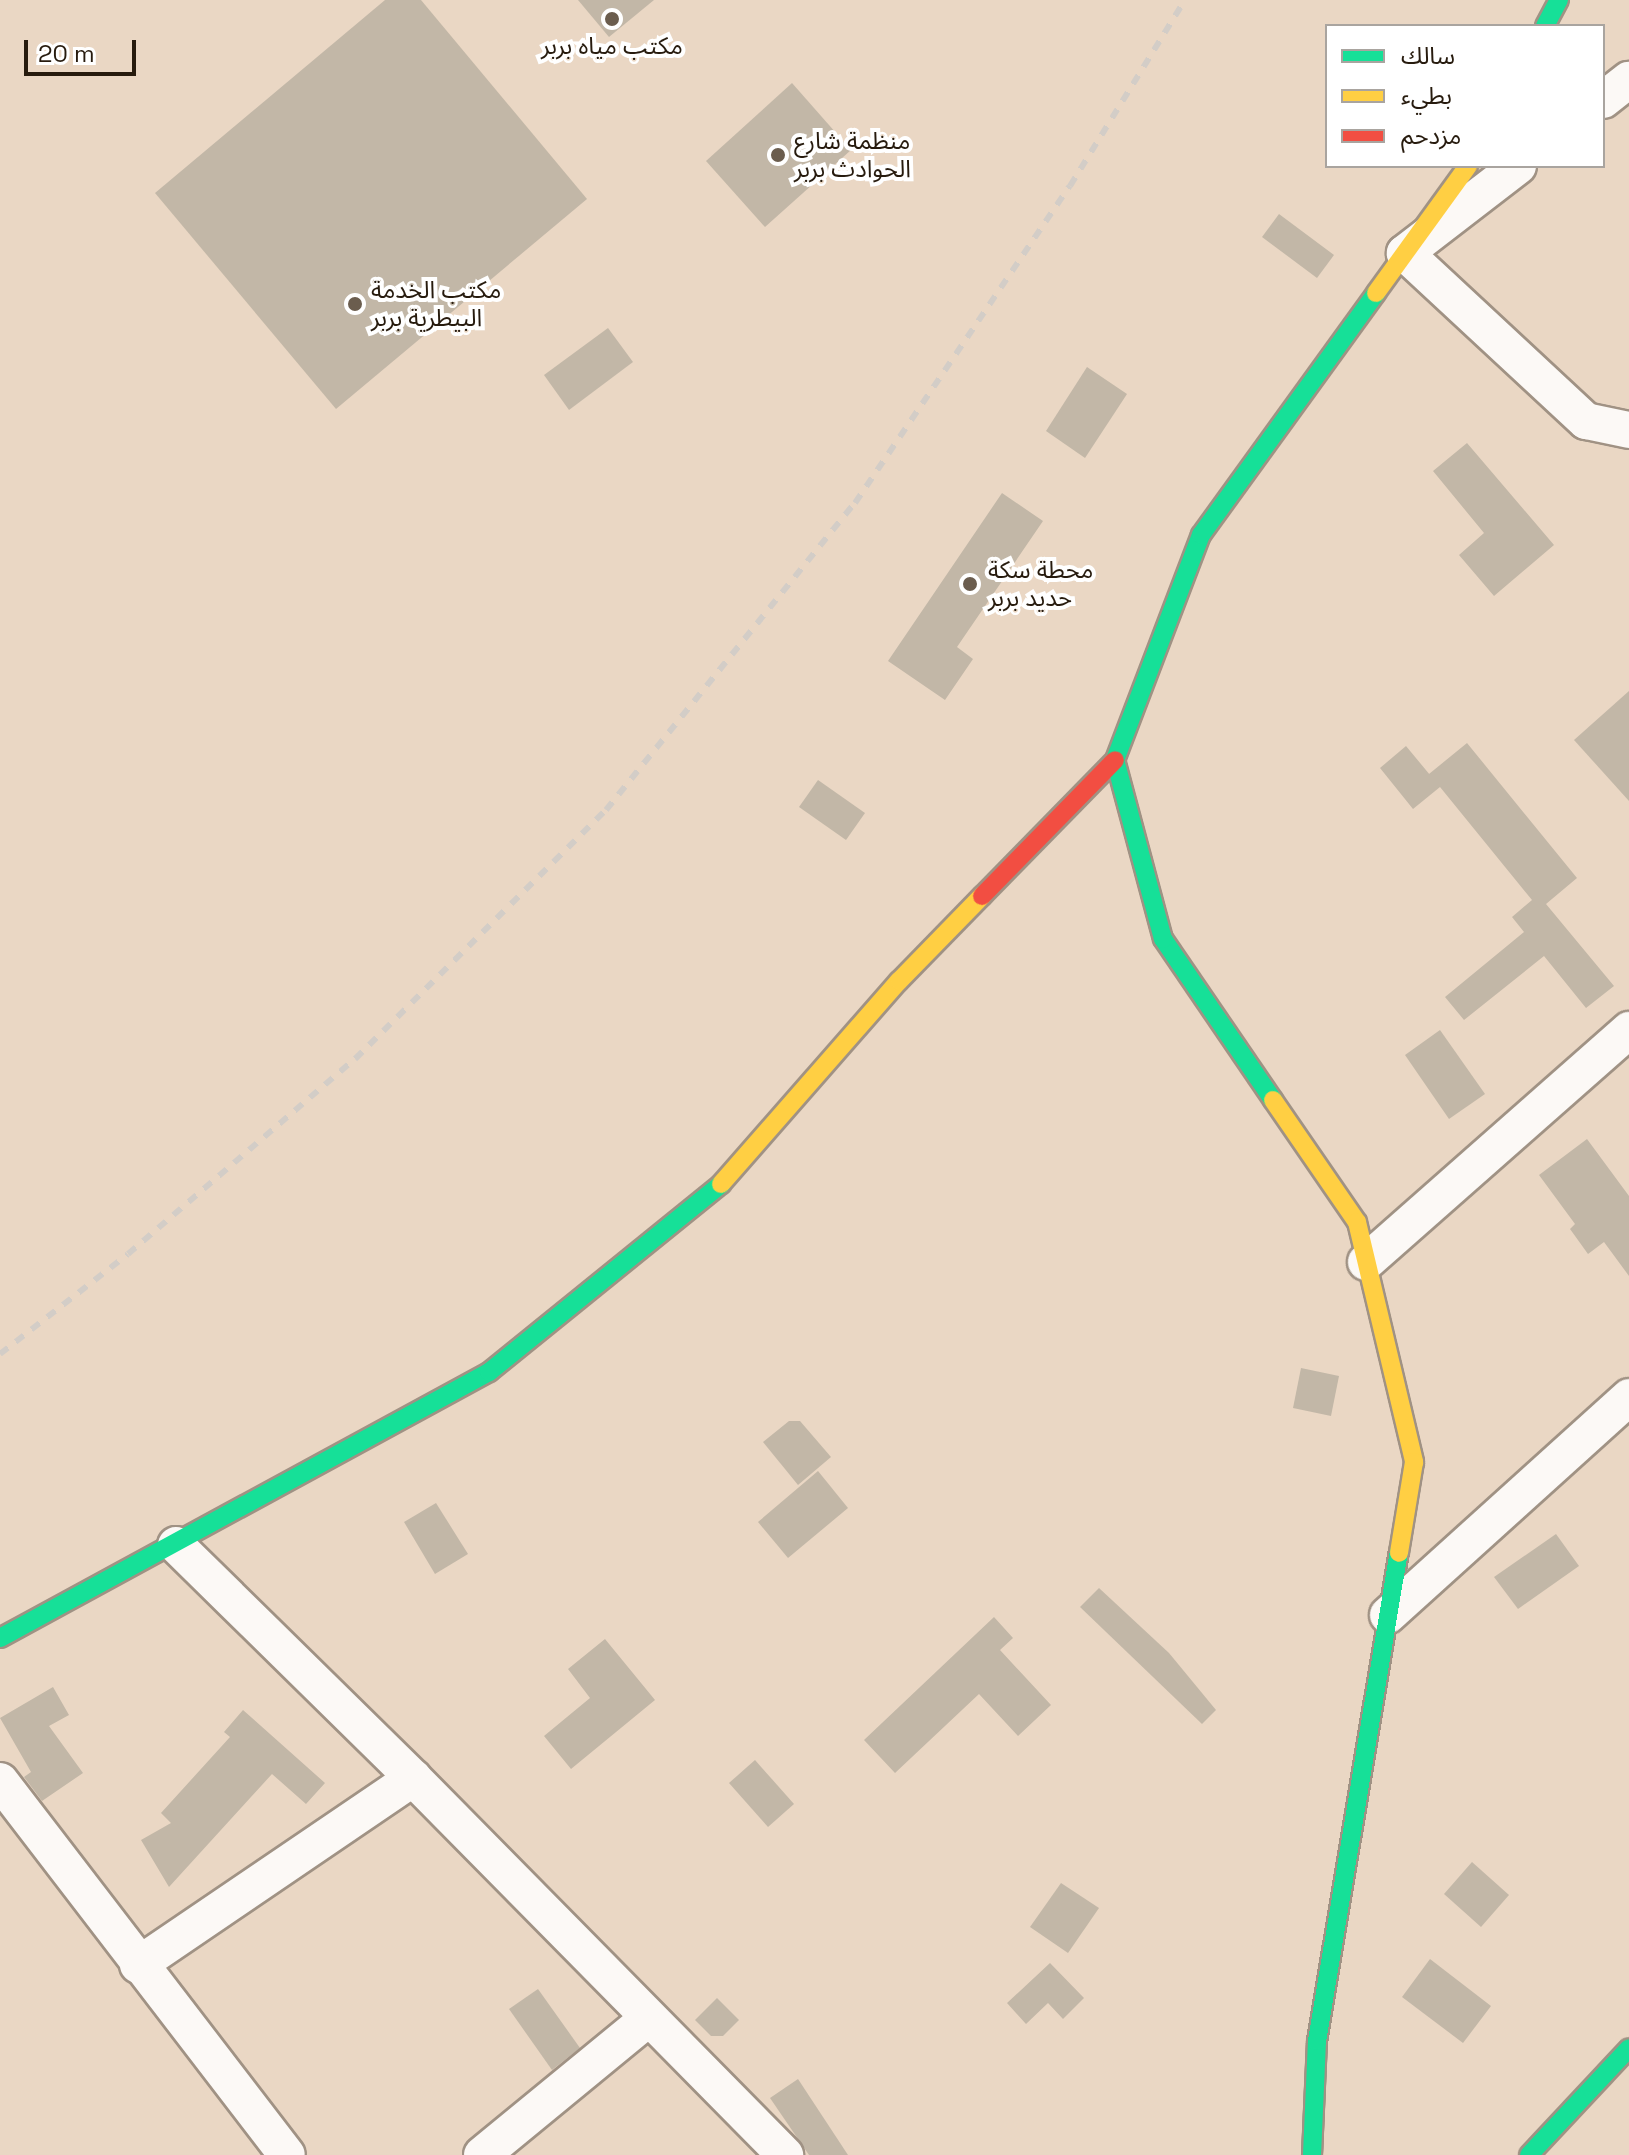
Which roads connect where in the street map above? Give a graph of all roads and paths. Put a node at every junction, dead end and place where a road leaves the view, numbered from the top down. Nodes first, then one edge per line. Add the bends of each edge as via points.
1 (1559, 0) edge
2 (1546, 24) edge
3 (1629, 80) edge
4 (1605, 98) edge
5 (1467, 168) edge
6 (1515, 168) edge
7 (1405, 253) junction
8 (1629, 430) edge
9 (1115, 760) junction
10 (1629, 1030) edge
11 (1366, 1262) junction
12 (1629, 1397) edge
13 (176, 1545) junction
14 (1388, 1615) junction
15 (0, 1638) edge
16 (413, 1778) junction
17 (0, 1781) edge
18 (138, 1965) junction
19 (649, 2018) junction
20 (1629, 2048) edge
21 (287, 2155) edge
22 (482, 2155) edge
23 (785, 2155) edge
24 (1312, 2155) edge
25 (1529, 2155) edge

1 - 2 street
3 - 4 street
5 - 7 street
6 - 7 street
7 - 8 street via 1586,421
7 - 9 street via 1201,535
9 - 11 street via 1163,939 1357,1222
9 - 13 street via 899,981 719,1186 489,1372
10 - 11 street
11 - 14 street via 1414,1462
12 - 14 street
13 - 15 street
13 - 16 street
14 - 24 street via 1317,2041
16 - 18 street
16 - 19 street
17 - 18 street
18 - 21 street
19 - 22 street
19 - 23 street
20 - 25 street

